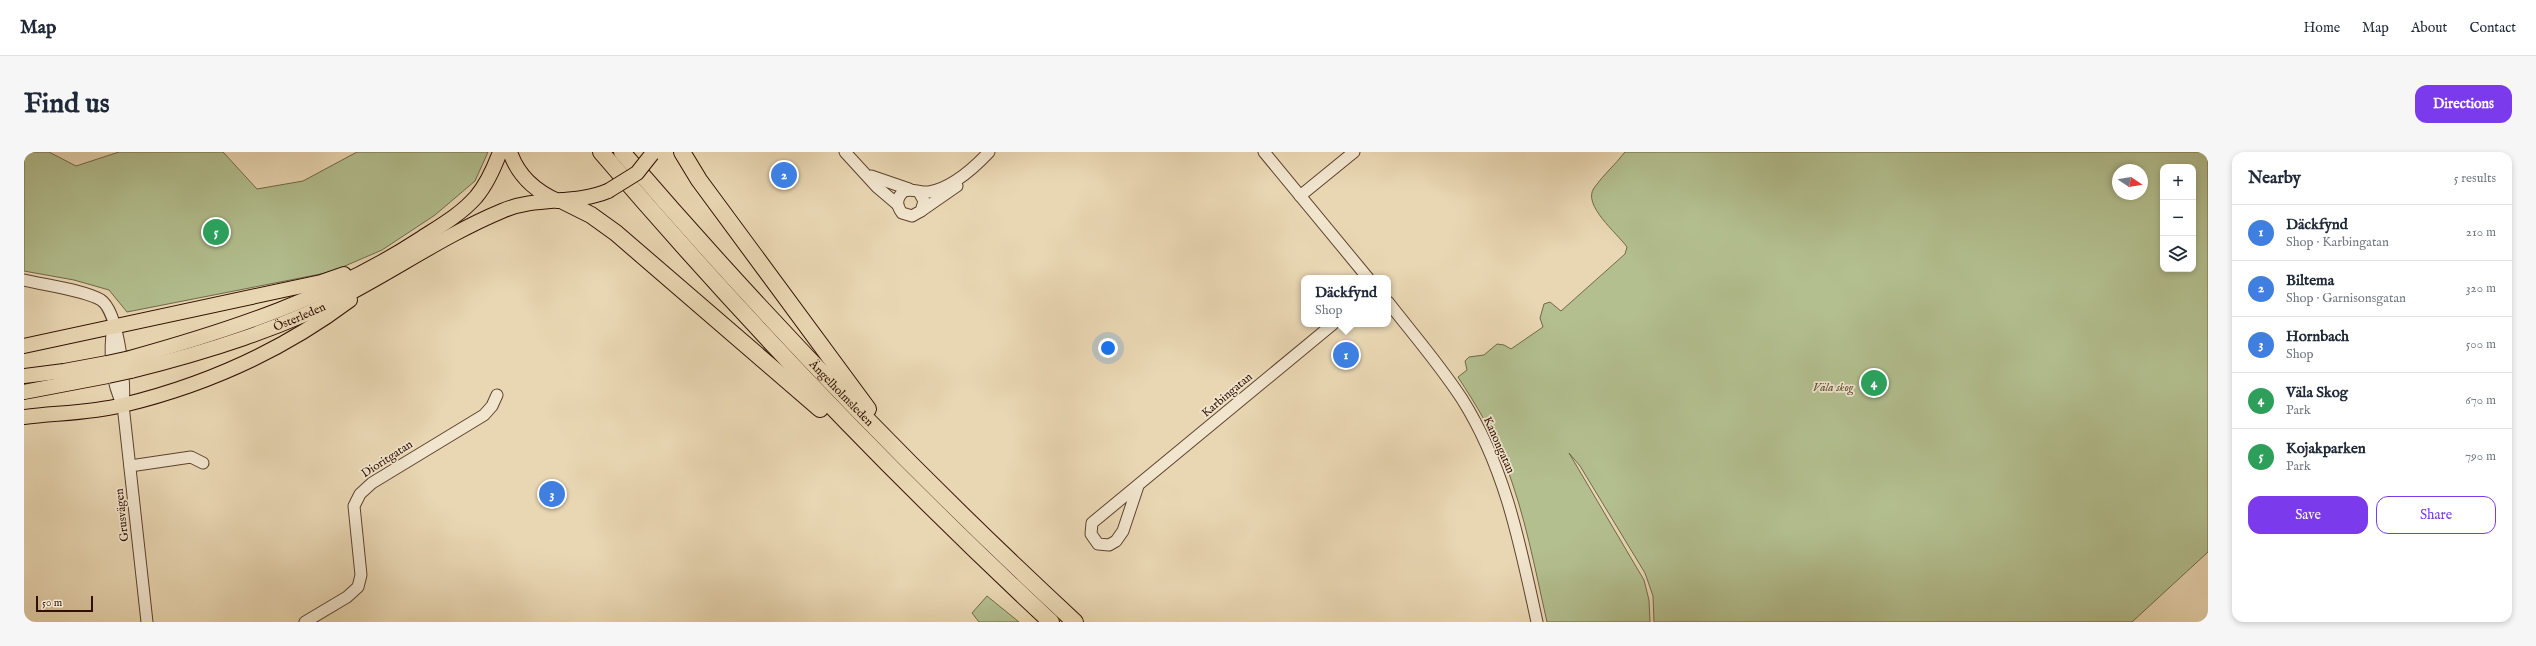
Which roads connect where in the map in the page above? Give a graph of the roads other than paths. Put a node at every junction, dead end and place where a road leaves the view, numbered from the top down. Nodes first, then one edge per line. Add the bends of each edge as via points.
1 (500, 152) edge
2 (510, 152) edge
3 (601, 152) edge
4 (622, 152) edge
5 (682, 152) edge
6 (845, 152) edge
7 (1264, 152) edge
8 (1354, 152) edge
9 (652, 153) edge
10 (987, 153) edge
11 (967, 172) junction
12 (866, 174) junction
13 (914, 191) junction
14 (1300, 196) junction
15 (561, 201) junction
16 (897, 204) junction
17 (921, 211) junction
18 (375, 266) junction
19 (388, 272) junction
20 (1366, 275) edge
21 (24, 280) edge
22 (1391, 306) edge
23 (113, 326) junction
24 (1329, 327) edge
25 (24, 346) edge
26 (130, 364) junction
27 (107, 369) junction
28 (24, 376) edge
29 (24, 392) edge
30 (497, 395) dead end
31 (123, 405) junction
32 (24, 417) edge
33 (908, 461) junction
34 (203, 463) dead end
35 (130, 466) junction
36 (1138, 486) junction
37 (921, 496) junction
38 (147, 622) edge
39 (305, 622) edge
40 (1051, 622) edge
41 (1075, 622) edge
42 (1537, 622) edge

1 - 18 main road, Österleden via 484,186 465,208
2 - 15 main road via 517,170 529,183
3 - 37 highway, Ängelholmsleden via 769,341
4 - 33 highway, Ängelholmsleden via 745,291
5 - 33 highway via 699,180
6 - 12 street
7 - 14 street
8 - 14 street
9 - 15 main road, Österleden, bridge via 637,173 608,191 587,199
10 - 11 street
11 - 13 street via 937,190
11 - 17 street via 956,187
12 - 13 street
12 - 16 street
13 - 16 street via 900,194
13 - 17 street via 924,201
14 - 20 street
15 - 19 main road, Österleden via 523,204 503,210 448,237
15 - 37 highway via 591,215 616,233 794,385 888,473
16 - 17 street via 907,216
18 - 23 main road via 313,283
18 - 26 main road, Österleden via 325,291 253,321
19 - 26 main road, Österleden via 327,304 271,328 205,351
19 - 31 main road via 324,320 270,352 207,380
21 - 23 street, Grusvägen via 99,299 107,305
22 - 42 street, Kanongatan via 1447,378 1466,406 1486,444 1512,513
23 - 25 main road
23 - 31 street, Grusvägen via 110,343 116,393
24 - 36 street, Karbingatan
26 - 27 main road, Österleden, bridge
27 - 28 main road, Österleden
27 - 29 main road, Österleden
30 - 39 street, Dioritgatan via 484,415 372,483 360,494 354,506 361,575 358,587 347,597
31 - 32 main road
31 - 35 street, Grusvägen
33 - 41 highway, Ängelholmsleden
34 - 35 street via 191,457
35 - 38 street, Grusvägen
36 - 36 street, Karbingatan via 1092,523 1092,534 1098,544 1109,545 1122,535
37 - 40 highway, Ängelholmsleden

